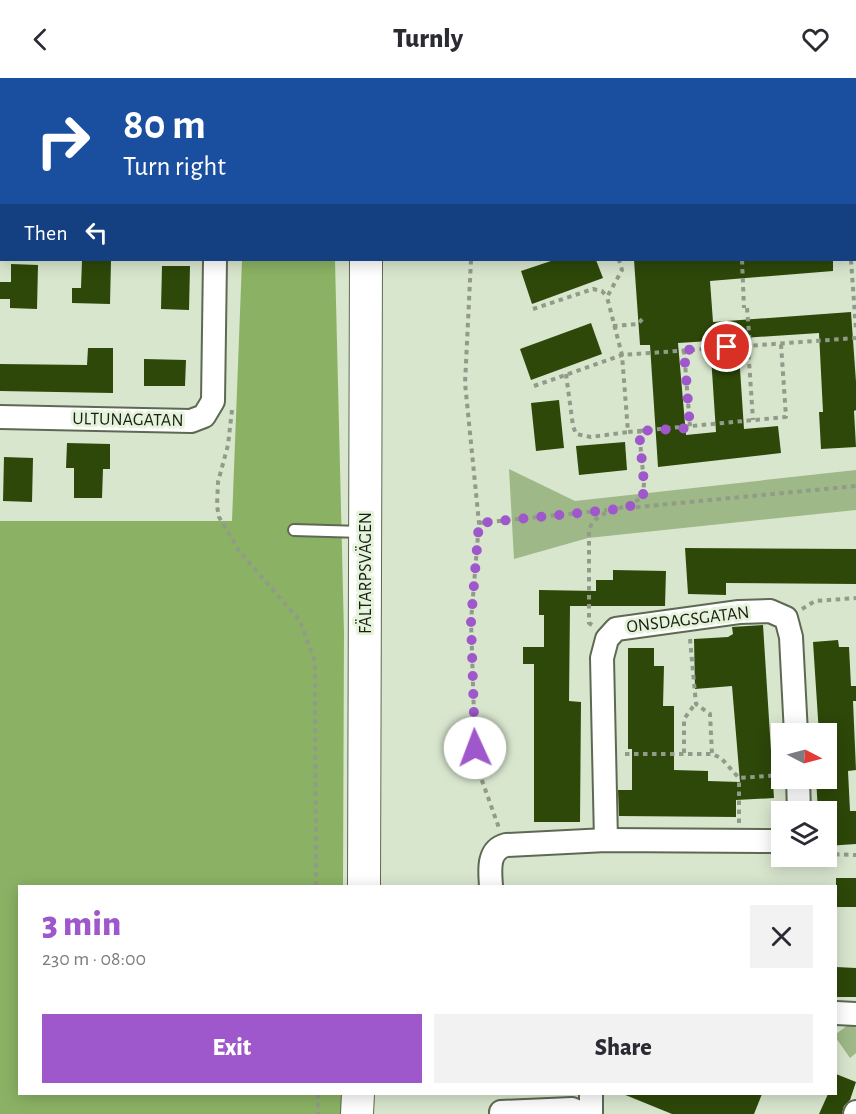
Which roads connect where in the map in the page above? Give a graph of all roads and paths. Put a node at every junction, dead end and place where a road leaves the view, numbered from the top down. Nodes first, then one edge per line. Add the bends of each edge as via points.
1 (215, 261) edge
2 (366, 261) edge
3 (471, 261) edge
4 (619, 261) edge
5 (742, 261) edge
6 (851, 261) edge
7 (606, 297) junction
8 (533, 309) dead end
9 (644, 317) dead end
10 (612, 326) junction
11 (856, 330) edge
12 (856, 338) edge
13 (781, 344) junction
14 (749, 346) junction
15 (684, 350) junction
16 (622, 355) junction
17 (566, 374) junction
18 (534, 386) dead end
19 (232, 398) dead end
20 (0, 417) edge
21 (753, 420) junction
22 (690, 428) junction
23 (639, 431) junction
24 (628, 432) junction
25 (856, 486) edge
26 (619, 509) junction
27 (479, 523) junction
28 (294, 530) dead end
29 (366, 532) junction
30 (856, 598) edge
31 (786, 618) junction
32 (689, 620) junction
33 (607, 639) junction
34 (696, 704) junction
35 (795, 723) edge
36 (684, 753) junction
37 (605, 754) junction
38 (712, 754) junction
39 (771, 775) edge
40 (739, 778) junction
41 (606, 840) junction
42 (739, 841) junction
43 (771, 841) edge
44 (506, 845) junction
45 (837, 854) edge
46 (856, 855) edge
47 (316, 885) edge
48 (364, 885) edge
49 (491, 885) edge
50 (837, 1013) edge
51 (856, 1014) edge
52 (318, 1095) edge
53 (358, 1095) edge
54 (369, 1095) edge
55 (591, 1095) edge
56 (501, 1106) edge
57 (318, 1114) edge
58 (357, 1114) edge
59 (369, 1114) edge
60 (583, 1114) edge
61 (591, 1114) edge

1 - 20 street, ULTUNAGATAN via 213,401 204,416 191,421
2 - 29 main road, FÄLTARPSVÄGEN
3 - 27 path via 465,383
4 - 7 path via 622,270
5 - 14 path
6 - 11 path
7 - 8 path via 602,291 593,289
7 - 10 path
9 - 10 path via 638,324
10 - 16 path
12 - 13 path
13 - 14 path
13 - 21 path via 786,417
14 - 15 path
14 - 21 path
15 - 16 path
15 - 22 path
16 - 17 path
16 - 24 path
17 - 18 path
17 - 24 path via 576,434 591,438
19 - 47 path via 228,445 218,482 219,517 239,551 300,621 315,662
21 - 22 path
22 - 23 path
23 - 24 path
23 - 26 path via 643,496 629,507
25 - 26 path
26 - 27 path
26 - 33 path via 597,515 589,530 590,623
27 - 44 path via 471,621 475,748 484,787
28 - 29 lane
29 - 48 main road, FÄLTARPSVÄGEN
30 - 31 path via 815,602
31 - 32 street, ONSDAGSGATAN via 770,610
31 - 35 street via 791,637
32 - 33 street, ONSDAGSGATAN via 616,629
32 - 34 path
33 - 37 street, ONSDAGSGATAN via 602,658
34 - 36 path via 684,719
34 - 38 path via 710,714
36 - 37 path
36 - 38 path
37 - 41 street, ONSDAGSGATAN
38 - 40 path
39 - 40 path
40 - 42 path
41 - 42 street
41 - 44 street
42 - 43 street
44 - 49 street via 493,854
45 - 46 path
50 - 51 street
52 - 57 path
53 - 58 main road
54 - 59 main road
55 - 61 street
56 - 60 street via 572,1109

